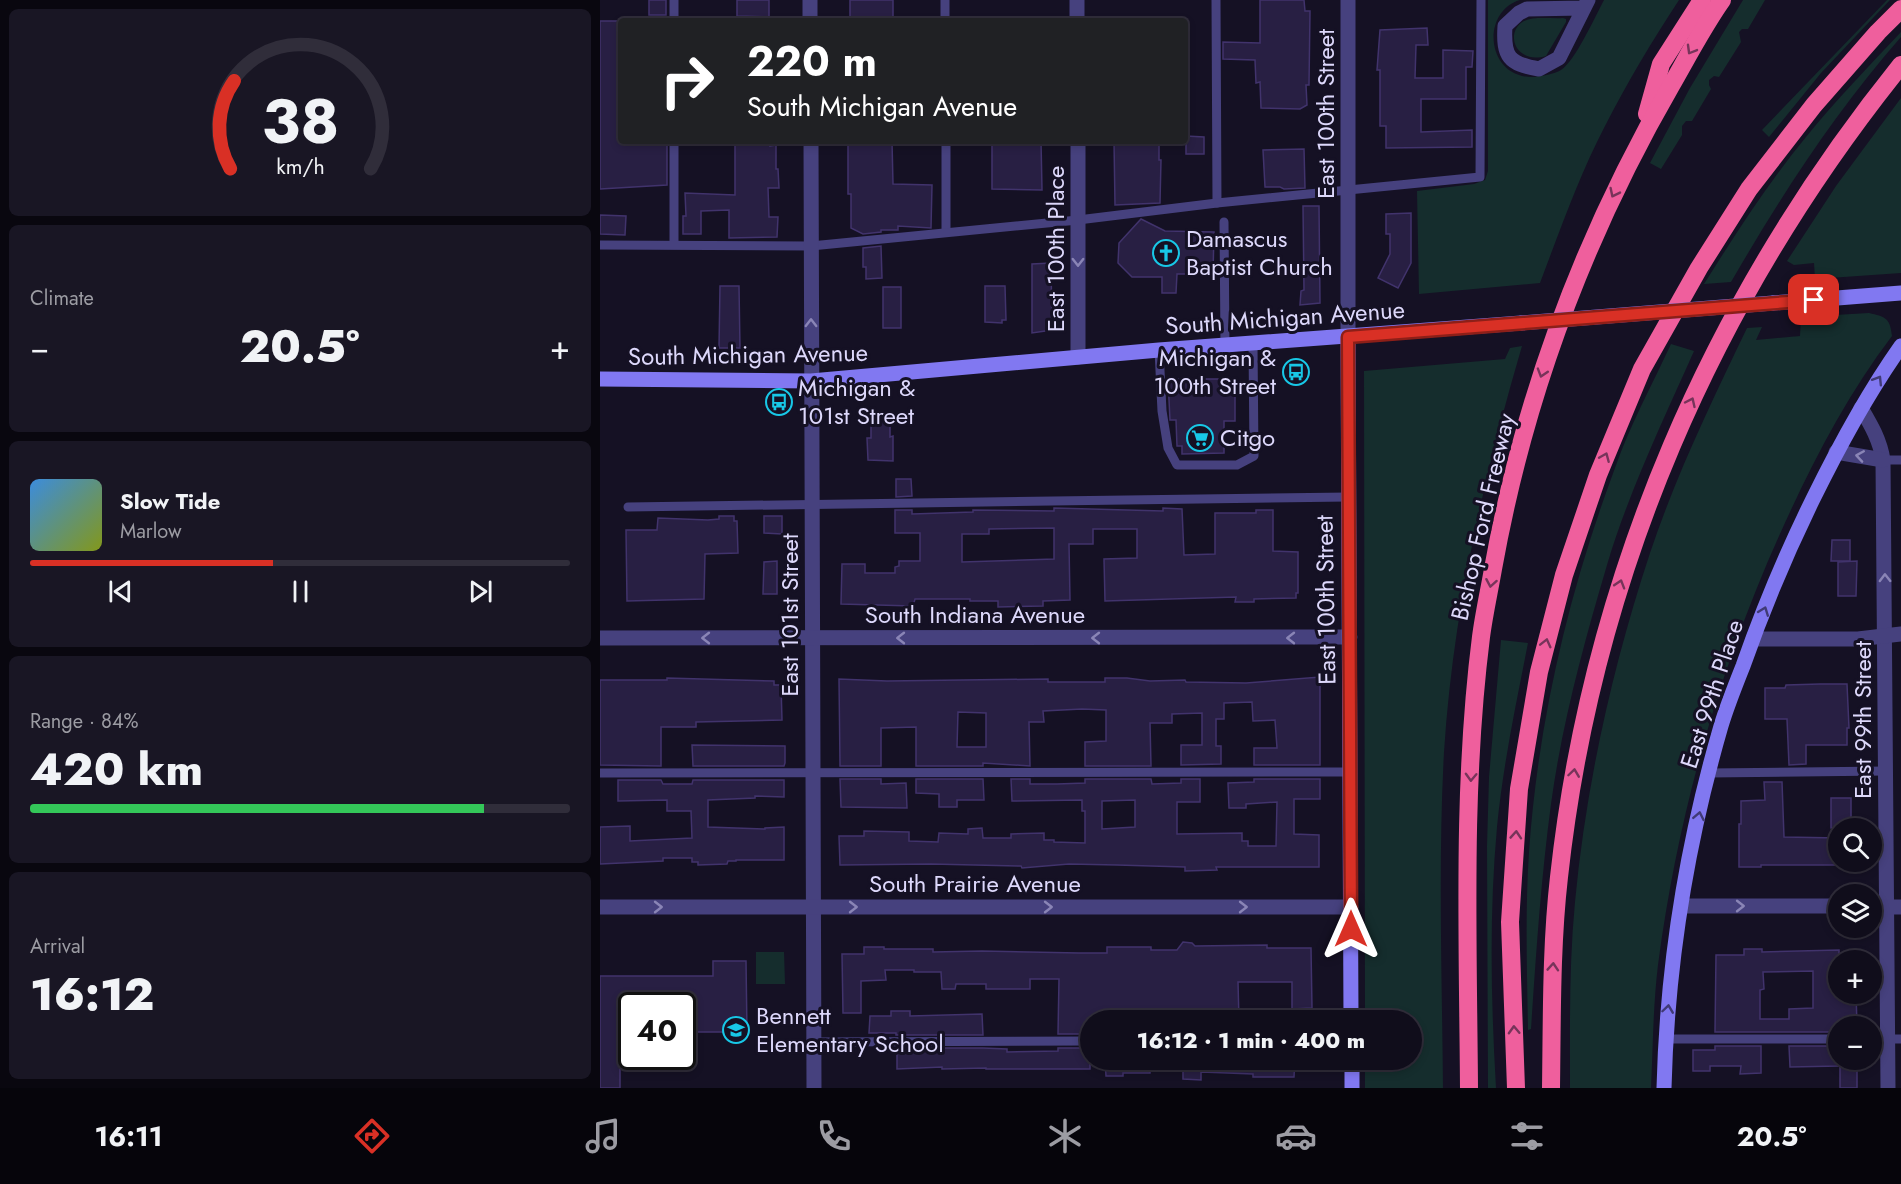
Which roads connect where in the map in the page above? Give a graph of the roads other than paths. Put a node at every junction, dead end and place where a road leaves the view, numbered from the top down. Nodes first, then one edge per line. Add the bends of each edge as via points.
1 (674, 0) edge
2 (810, 0) edge
3 (945, 0) edge
4 (1077, 0) edge
5 (1216, 0) edge
6 (1348, 0) edge
7 (1481, 0) edge
8 (1701, 0) edge
9 (1722, 0) edge
10 (1585, 4) edge
11 (1901, 9) edge
12 (674, 18) edge
13 (810, 18) edge
14 (945, 18) edge
15 (1077, 18) edge
16 (1901, 65) edge
17 (1640, 140) junction
18 (674, 144) edge
19 (811, 144) edge
20 (946, 144) edge
21 (1078, 144) edge
22 (1349, 191) junction
23 (1217, 203) junction
24 (1078, 220) junction
25 (1224, 222) dead end
26 (946, 232) junction
27 (674, 244) junction
28 (600, 245) edge
29 (811, 246) junction
30 (1901, 292) edge
31 (1348, 337) junction
32 (1253, 344) junction
33 (1226, 346) junction
34 (1901, 346) edge
35 (1160, 350) junction
36 (1078, 357) junction
37 (600, 379) edge
38 (811, 381) junction
39 (1861, 408) junction
40 (1836, 453) junction
41 (1883, 460) junction
42 (1901, 460) edge
43 (1348, 497) junction
44 (812, 504) junction
45 (628, 507) dead end
46 (1893, 635) edge
47 (600, 638) edge
48 (812, 638) junction
49 (1350, 638) junction
50 (1753, 639) junction
51 (1886, 771) junction
52 (1350, 772) junction
53 (1709, 772) junction
54 (600, 773) edge
55 (813, 773) junction
56 (1682, 906) junction
57 (1828, 906) edge
58 (600, 907) edge
59 (813, 907) junction
60 (1351, 907) junction
61 (1887, 907) edge
62 (1351, 1010) edge
63 (1665, 1039) junction
64 (1828, 1039) edge
65 (1887, 1039) edge
66 (1080, 1041) edge
67 (814, 1042) junction
68 (1352, 1070) edge
69 (814, 1088) edge
70 (1352, 1088) edge
71 (1469, 1088) edge
72 (1516, 1088) edge
73 (1551, 1088) edge
74 (1664, 1088) edge
75 (1888, 1088) edge

1 - 12 lane
2 - 13 street
3 - 14 lane
4 - 15 street
5 - 23 lane
6 - 22 street, East 100th Street
7 - 22 lane via 1480,177
8 - 17 highway via 1661,64
9 -> 17 highway, Bishop Ford Freeway
10 - 10 street via 1559,58 1539,69 1523,66 1508,56 1505,26 1519,13
72 -> 11 highway via 1510,922 1520,789 1539,672 1564,574 1598,475 1642,369 1749,189 1814,105
73 -> 16 highway via 1559,878 1575,762 1604,635 1637,530 1672,441 1716,348 1777,240 1846,134
17 -> 71 highway, Bishop Ford Freeway via 1587,249 1546,360 1518,453 1483,624 1472,727 1467,876
18 - 27 lane
19 - 29 street, East 101st Street
20 - 26 lane
21 - 24 street, East 100th Place
22 - 23 lane
22 - 31 street, East 100th Street
23 - 24 lane
24 - 26 lane
24 -> 36 street, East 100th Place
25 - 33 lane
26 - 29 lane
27 - 28 lane
27 - 29 lane
38 -> 29 street, East 101st Street
30 - 31 street, South Michigan Avenue, bridge
31 - 32 street, South Michigan Avenue
31 - 43 street, East 100th Street
32 - 33 street, South Michigan Avenue
32 - 35 lane via 1254,456 1237,465 1177,465 1165,430
33 - 35 street, South Michigan Avenue
39 -> 34 street, East 99th Place
35 - 36 street, South Michigan Avenue
36 - 38 street, South Michigan Avenue
37 - 38 street, South Michigan Avenue
38 - 44 street, East 101st Street
39 - 40 street, East 99th Place
39 - 41 street, East 99th Street via 1881,446
41 -> 40 street
50 -> 40 street, East 99th Place via 1777,577
41 - 42 lane
46 -> 41 street, East 99th Street
43 - 44 lane
43 - 49 street, East 100th Street
44 - 45 lane
44 - 48 street, East 101st Street
46 - 50 street
46 - 51 street, East 99th Street
48 -> 47 street, South Indiana Avenue
49 -> 48 street, South Indiana Avenue
48 - 55 street, East 101st Street
49 - 52 street, East 100th Street
50 - 53 street, East 99th Place via 1721,724
51 - 53 lane
51 - 61 street, East 99th Street
52 - 55 lane
52 - 60 street, East 100th Street
56 -> 53 street, East 99th Place
54 - 55 lane
55 - 59 street, East 101st Street
56 -> 57 street
63 -> 56 street, East 99th Place
58 -> 59 street, South Prairie Avenue
59 -> 60 street, South Prairie Avenue
59 - 67 street, East 101st Street
60 - 62 street, East 100th Street
61 - 65 street, East 99th Street
63 - 64 lane
63 - 74 street, East 99th Place
65 - 75 street, East 99th Street
66 - 67 lane
67 - 69 street, East 101st Street
68 - 70 street

